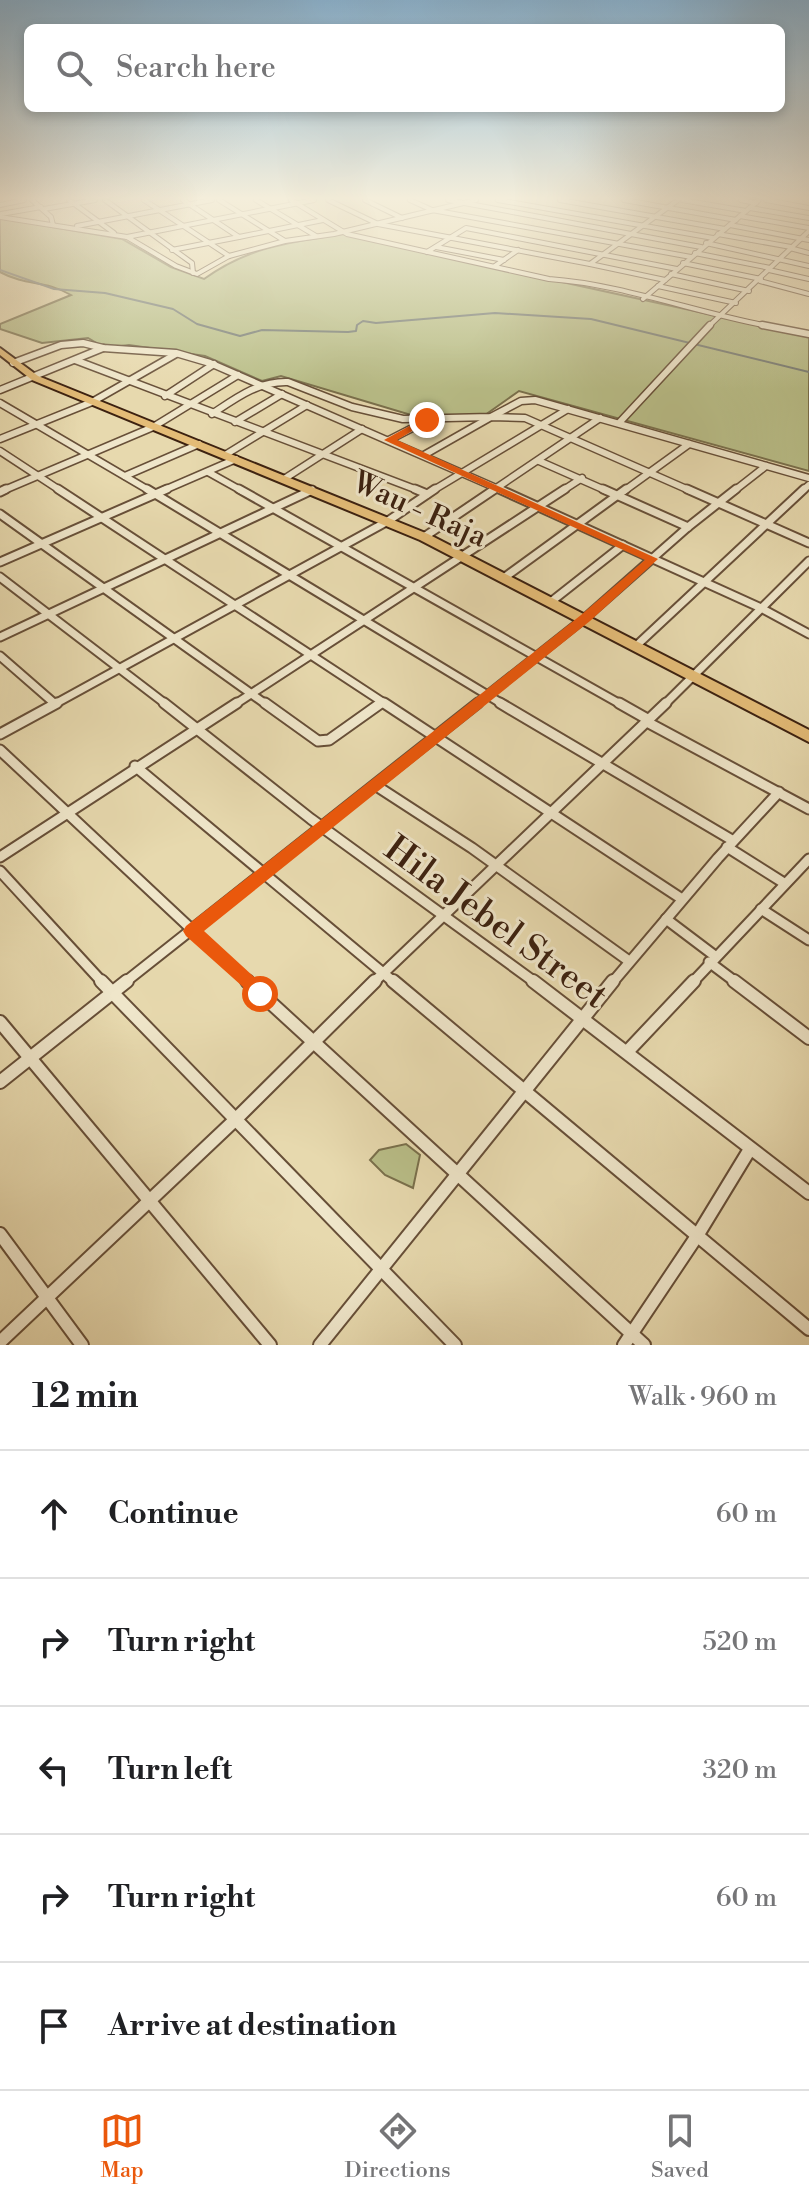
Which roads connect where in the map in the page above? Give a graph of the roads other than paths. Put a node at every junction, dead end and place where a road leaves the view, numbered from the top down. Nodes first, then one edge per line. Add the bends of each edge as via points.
1 (174, 263) edge
2 (192, 263) edge
3 (218, 263) edge
4 (479, 263) edge
5 (500, 263) edge
6 (584, 263) edge
7 (647, 263) edge
8 (683, 263) joint
9 (735, 263) edge
10 (777, 263) edge
11 (590, 264) joint
12 (495, 266) junction
13 (677, 269) junction
14 (769, 269) junction
15 (193, 273) junction
16 (671, 274) junction
17 (809, 279) edge
18 (665, 280) junction
19 (760, 280) junction
20 (658, 286) junction
21 (749, 291) junction
22 (809, 294) edge
23 (643, 299) junction
24 (736, 303) junction
25 (718, 317) junction
26 (809, 334) edge
27 (103, 348) junction
28 (0, 351) edge
29 (176, 353) junction
30 (75, 360) junction
31 (13, 363) junction
32 (214, 364) junction
33 (238, 375) junction
34 (35, 378) junction
35 (129, 381) junction
36 (260, 384) junction
37 (0, 390) edge
38 (282, 394) junction
39 (165, 396) junction
40 (92, 402) junction
41 (0, 403) edge
42 (307, 405) junction
43 (191, 406) junction
44 (568, 409) junction
45 (212, 414) junction
46 (491, 417) junction
47 (600, 418) junction
48 (426, 420) junction
49 (235, 422) junction
50 (619, 423) junction
51 (39, 424) junction
52 (540, 424) junction
53 (153, 427) junction
54 (362, 429) junction
55 (262, 433) junction
56 (572, 437) junction
57 (0, 439) edge
58 (389, 440) junction
59 (199, 444) junction
60 (689, 444) junction
61 (0, 451) edge
62 (322, 454) junction
63 (90, 455) junction
64 (424, 455) junction
65 (230, 457) junction
66 (539, 461) junction
67 (766, 466) junction
68 (208, 472) junction
69 (463, 473) junction
70 (652, 473) junction
71 (38, 476) junction
72 (125, 476) junction
73 (582, 478) junction
74 (809, 478) edge
75 (284, 479) junction
76 (809, 485) edge
77 (496, 488) junction
78 (312, 490) junction
79 (0, 492) edge
80 (156, 494) junction
81 (427, 494) junction
82 (619, 495) junction
83 (717, 503) junction
84 (538, 507) junction
85 (272, 508) junction
86 (0, 514) edge
87 (102, 518) junction
88 (388, 521) junction
89 (577, 525) junction
90 (766, 526) junction
91 (688, 527) junction
92 (220, 532) junction
93 (424, 537) junction
94 (809, 543) edge
95 (42, 544) junction
96 (623, 545) junction
97 (341, 547) junction
98 (462, 555) junction
99 (164, 559) junction
100 (653, 559) junction
101 (809, 561) edge
102 (0, 562) edge
103 (291, 574) junction
104 (0, 577) edge
105 (505, 577) junction
106 (704, 582) junction
107 (103, 587) junction
108 (412, 587) junction
109 (552, 601) junction
110 (234, 604) junction
111 (761, 608) junction
112 (48, 613) junction
113 (585, 618) junction
114 (364, 619) junction
115 (808, 632) edge
116 (175, 636) junction
117 (0, 637) edge
118 (636, 646) junction
119 (309, 654) junction
120 (0, 656) edge
121 (537, 656) junction
122 (119, 667) junction
123 (693, 677) junction
124 (251, 692) junction
125 (488, 695) junction
126 (382, 702) junction
127 (54, 703) junction
128 (648, 721) junction
129 (196, 728) junction
130 (0, 734) edge
131 (809, 737) edge
132 (435, 738) junction
133 (0, 750) edge
134 (601, 765) junction
135 (135, 766) junction
136 (375, 785) junction
137 (779, 792) junction
138 (809, 809) edge
139 (66, 811) junction
140 (550, 814) junction
141 (323, 827) junction
142 (730, 844) junction
143 (0, 857) edge
144 (809, 860) edge
145 (496, 866) junction
146 (0, 871) edge
147 (263, 874) junction
148 (784, 883) junction
149 (682, 899) junction
150 (761, 909) junction
151 (444, 917) junction
152 (666, 919) junction
153 (192, 931) junction
154 (809, 940) edge
155 (712, 959) junction
156 (629, 961) junction
157 (383, 975) junction
158 (112, 993) junction
159 (585, 1019) junction
160 (0, 1022) edge
161 (809, 1038) edge
162 (313, 1041) junction
163 (627, 1052) junction
164 (30, 1058) junction
165 (0, 1082) edge
166 (527, 1093) junction
167 (236, 1119) junction
168 (750, 1149) junction
169 (460, 1176) junction
170 (809, 1192) edge
171 (151, 1201) junction
172 (0, 1234) edge
173 (697, 1236) junction
174 (383, 1271) junction
175 (47, 1298) junction
176 (809, 1329) edge
177 (628, 1339) edge
178 (0, 1342) edge
179 (82, 1345) edge
180 (270, 1345) edge
181 (320, 1345) edge
182 (455, 1345) edge
183 (644, 1345) edge

1 - 15 street
2 - 15 street
3 - 15 street
4 - 12 street
5 - 12 street
6 - 11 street
7 - 13 street
8 - 13 street
8 - 19 street
9 - 14 street
10 - 14 street
11 - 18 street
12 - 23 street
13 - 16 street
14 - 17 street
14 - 19 street
16 - 18 street
16 - 21 street
18 - 20 street
19 - 21 street
19 - 22 street
20 - 23 street
20 - 24 street
21 - 24 street
23 - 25 street
24 - 25 street
25 - 26 street
25 - 50 street
27 - 29 street
27 - 30 street
27 - 31 street via 61,345
28 - 31 main road, Wau - Raja
29 - 32 street
29 - 35 street
30 - 34 street
30 - 35 street
31 - 34 main road, Wau - Raja
32 - 33 street
32 - 39 street
33 - 36 street
33 - 43 street
34 - 37 street
34 - 40 main road, Wau - Raja
35 - 39 street
35 - 40 street
36 - 38 street
36 - 45 street
36 - 48 street via 288,382 373,413
38 - 42 street
38 - 49 street
39 - 43 street
40 - 51 street
40 - 53 main road, Wau - Raja
41 - 51 street
42 - 54 street
42 - 55 street
43 - 45 street
43 - 53 street
44 - 46 street via 527,400
44 - 47 street
44 - 52 street
45 - 49 street
46 - 48 street
46 - 52 street via 513,416
46 - 64 street
47 - 50 street
47 - 56 street
48 - 58 street
49 - 55 street
50 - 60 street
51 - 57 street
51 - 63 street
52 - 56 street
52 - 69 street
53 - 59 main road, Wau - Raja
53 - 63 street
54 - 58 street
54 - 62 street
55 - 62 street
55 - 65 street
56 - 66 street
56 - 70 street
58 - 64 street
59 - 65 main road, Wau - Raja
59 - 72 street
60 - 67 street
60 - 70 street
61 - 71 street
62 - 75 street
62 - 81 street
63 - 71 street
63 - 72 street
64 - 69 street
65 - 68 street
65 - 75 main road, Wau - Raja
66 - 73 street
66 - 77 street
67 - 74 street
67 - 83 street
68 - 80 street
68 - 85 street
69 - 77 street
69 - 81 street
70 - 82 street
70 - 83 street
71 - 79 street
71 - 87 street
72 - 80 street
73 - 82 street
73 - 84 street
75 - 78 main road, Wau - Raja
76 - 90 street
77 - 84 street
77 - 93 street
78 - 85 street
78 - 88 main road, Wau - Raja
80 - 87 street
80 - 92 street
81 - 88 street
82 - 89 street
82 - 91 street
83 - 90 street
83 - 91 street
84 - 89 street
84 - 98 street
85 - 92 street
85 - 97 street
86 - 95 street
87 - 95 street
87 - 99 street
88 - 93 main road, Wau - Raja
88 - 97 street
89 - 96 street
89 - 105 street
90 - 94 street
90 - 106 street
91 - 100 street
92 - 99 street
92 - 103 street
93 - 98 main road, Wau - Raja
95 - 102 street
95 - 107 street
96 - 100 street
96 - 109 street
97 - 103 street
97 - 108 street
98 - 105 main road, Wau - Raja
98 - 108 street
99 - 107 street
99 - 110 street
100 - 106 street
100 - 113 street
101 - 111 street
103 - 110 street
103 - 114 street
104 - 112 street, Hila Jebel Street
105 - 109 main road, Wau - Raja
106 - 111 street
106 - 118 street
107 - 112 street
107 - 116 street
108 - 114 street
108 - 121 street
109 - 113 main road, Wau - Raja
110 - 116 street
110 - 119 street
111 - 115 street
111 - 123 street
112 - 117 street
112 - 122 street, Hila Jebel Street
113 - 118 main road, Wau - Raja
113 - 121 street
114 - 119 street
114 - 125 street
116 - 122 street
116 - 124 street
118 - 123 main road, Wau - Raja
119 - 124 street
119 - 126 street
120 - 127 street
121 - 125 street
121 - 128 street
122 - 127 street
122 - 129 street, Hila Jebel Street
123 - 128 street
123 - 131 main road, Wau - Raja
124 - 126 street via 323,741
124 - 129 street
125 - 132 street
125 - 134 street
126 - 132 street
127 - 130 street
128 - 134 street
128 - 137 street
129 - 135 street
129 - 141 street, Hila Jebel Street
132 - 136 street
132 - 140 street
133 - 139 street
134 - 140 street
134 - 142 street
135 - 139 street
135 - 147 street
136 - 141 street
136 - 145 street
137 - 138 street
137 - 142 street
139 - 143 street
139 - 153 street
140 - 145 street
140 - 149 street
141 - 147 street
141 - 151 street, Hila Jebel Street
142 - 148 street
142 - 149 street
144 - 148 street
145 - 151 street
145 - 156 street
146 - 158 street
147 - 153 street
147 - 157 street
148 - 150 street
149 - 152 street
150 - 154 street
150 - 155 street
151 - 157 street
151 - 159 street, Hila Jebel Street
152 - 155 street
152 - 156 street
153 - 158 street
153 - 162 street
155 - 161 street
155 - 163 street
156 - 159 street
157 - 162 street
157 - 166 street
158 - 164 street
158 - 167 street
159 - 163 street, Hila Jebel Street
159 - 166 street
160 - 164 street
162 - 167 street
162 - 169 street
163 - 168 street, Hila Jebel Street
164 - 165 street
164 - 171 street
166 - 169 street
166 - 173 street
167 - 171 street
167 - 174 street
168 - 170 street, Hila Jebel Street
168 - 173 street
169 - 174 street
169 - 177 street
171 - 175 street
171 - 180 street
172 - 175 street
173 - 176 street
173 - 177 street
174 - 181 street
174 - 182 street
175 - 178 street
175 - 179 street
177 - 183 street

